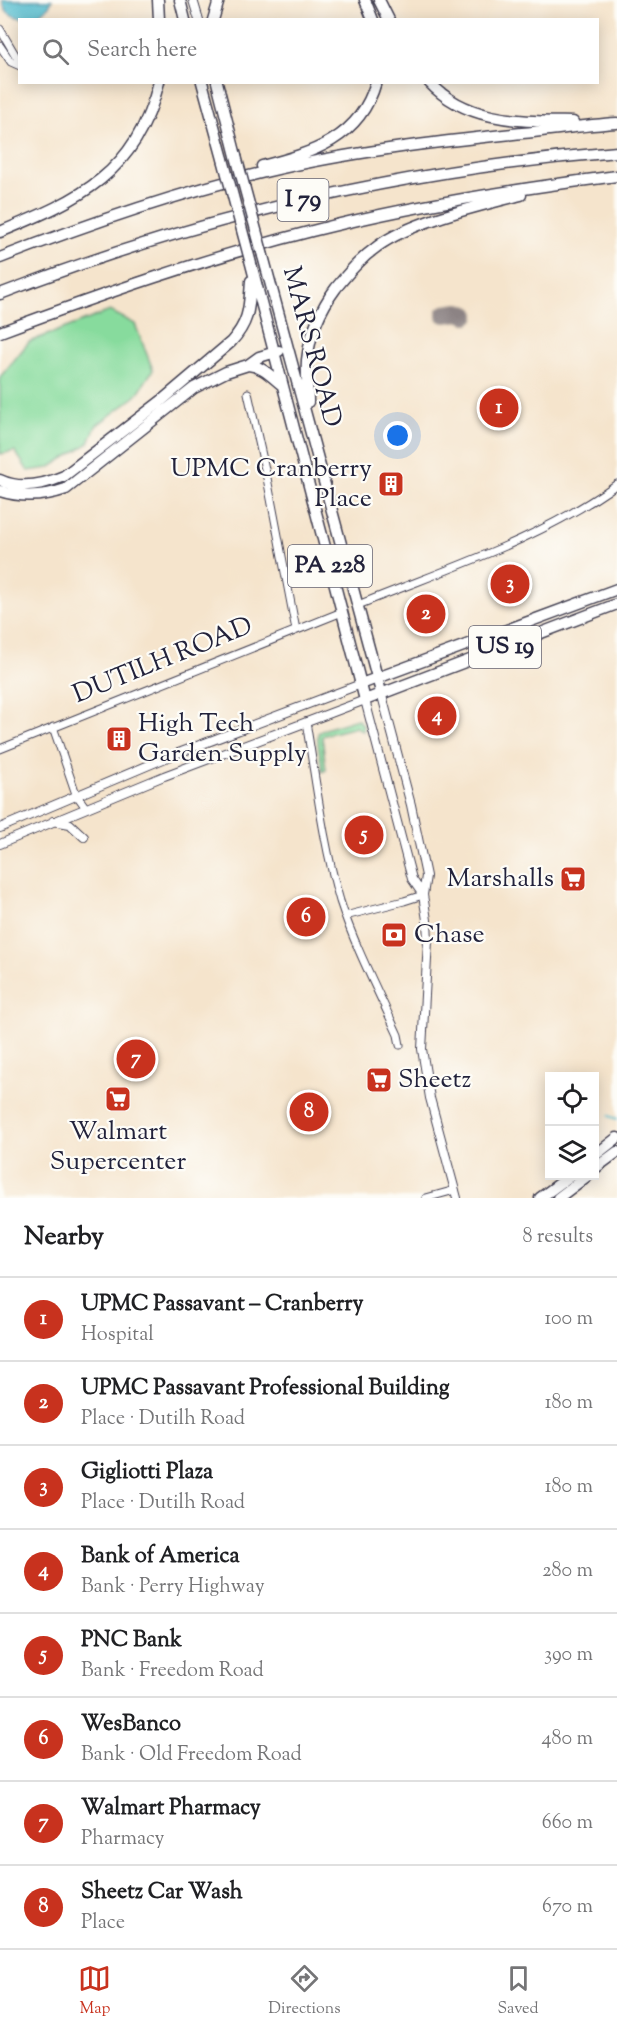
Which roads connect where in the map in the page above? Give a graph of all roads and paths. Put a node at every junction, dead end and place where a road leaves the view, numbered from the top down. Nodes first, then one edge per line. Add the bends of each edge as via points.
1 (158, 0) edge
2 (180, 0) edge
3 (193, 0) edge
4 (219, 0) edge
5 (365, 0) edge
6 (379, 0) edge
7 (159, 18) edge
8 (184, 18) edge
9 (198, 18) edge
10 (214, 18) edge
11 (372, 18) edge
12 (388, 18) edge
13 (0, 29) edge
14 (0, 46) edge
15 (18, 60) edge
16 (18, 64) edge
17 (158, 84) edge
18 (203, 84) edge
19 (218, 84) edge
20 (375, 84) edge
21 (431, 84) edge
22 (615, 123) edge
23 (617, 152) edge
24 (617, 176) edge
25 (565, 184) junction
26 (185, 194) junction
27 (0, 232) edge
28 (0, 258) edge
29 (251, 266) junction
30 (0, 294) edge
31 (85, 301) junction
32 (0, 332) edge
33 (0, 340) edge
34 (288, 349) junction
35 (273, 352) junction
36 (248, 365) junction
37 (282, 385) junction
38 (248, 393) dead end
39 (308, 419) junction
40 (0, 480) edge
41 (617, 484) edge
42 (0, 490) edge
43 (617, 590) edge
44 (617, 604) edge
45 (358, 605) junction
46 (342, 612) junction
47 (296, 630) junction
48 (377, 677) junction
49 (361, 684) junction
50 (381, 692) junction
51 (365, 700) junction
52 (306, 722) junction
53 (53, 727) junction
54 (0, 749) edge
55 (76, 794) junction
56 (82, 809) junction
57 (52, 821) junction
58 (0, 828) edge
59 (84, 837) dead end
60 (0, 844) edge
61 (423, 895) junction
62 (345, 916) junction
63 (400, 1045) dead end
64 (617, 1138) edge
65 (599, 1152) edge
66 (617, 1152) edge
67 (599, 1165) edge
68 (565, 1180) edge
69 (582, 1180) edge
70 (456, 1194) edge
71 (426, 1198) edge
72 (540, 1198) edge
73 (558, 1198) edge

1 - 7 highway
2 - 8 highway
3 - 9 main road
4 - 10 highway
5 - 11 highway
6 - 12 highway
13 - 15 street
14 - 16 street via 11,62
17 - 27 highway via 145,126 114,169 50,211
18 - 29 highway, MARS ROAD / PA 228, bridge
19 - 34 highway, MARS ROAD / PA 228, bridge
20 - 26 highway via 357,119 329,143
21 - 22 highway via 449,99 486,116
22 - 26 highway, I 79 via 364,154 268,171
23 - 30 highway, I 79 via 483,166 332,193 196,227
24 - 25 highway
25 - 31 highway via 436,204 315,230
25 - 39 highway via 424,224 380,245 351,269 330,296 312,336 307,361
26 - 28 highway, I 79
29 - 35 highway, MARS ROAD / PA 228
29 - 40 highway via 248,316 242,331 231,342 64,476 29,485
31 - 32 highway
31 - 33 highway
34 - 35 highway
34 - 39 highway, MARS ROAD / PA 228
35 - 36 highway
35 - 37 highway, MARS ROAD / PA 228
36 - 37 highway via 266,371
36 - 42 highway via 194,388 66,489 22,496
37 - 46 highway, MARS ROAD / PA 228
38 - 47 street
39 - 45 highway, MARS ROAD / PA 228
41 - 45 street via 537,532
43 - 48 highway, US 19
44 - 50 highway, US 19
45 - 48 highway, MARS ROAD / PA 228
46 - 47 street, DUTILH ROAD
46 - 49 highway, MARS ROAD / PA 228
47 - 53 street, DUTILH ROAD
48 - 49 highway, US 19
48 - 50 highway, MARS ROAD / PA 228
49 - 51 highway, PA 228
49 - 55 main road, US 19
50 - 51 highway, US 19
50 - 61 main road via 426,876
51 - 52 main road, US 19
51 - 61 main road via 412,879
52 - 56 main road, US 19
52 - 62 street via 327,848
53 - 54 street, DUTILH ROAD
53 - 55 street
55 - 56 street
55 - 58 main road, US 19
56 - 57 main road, US 19
57 - 59 main road via 70,824
57 - 60 main road, US 19
61 - 62 street
61 - 70 main road via 428,941 423,1061
62 - 63 street
64 - 65 highway
66 - 67 highway
68 - 72 highway
69 - 73 highway
70 - 71 street

